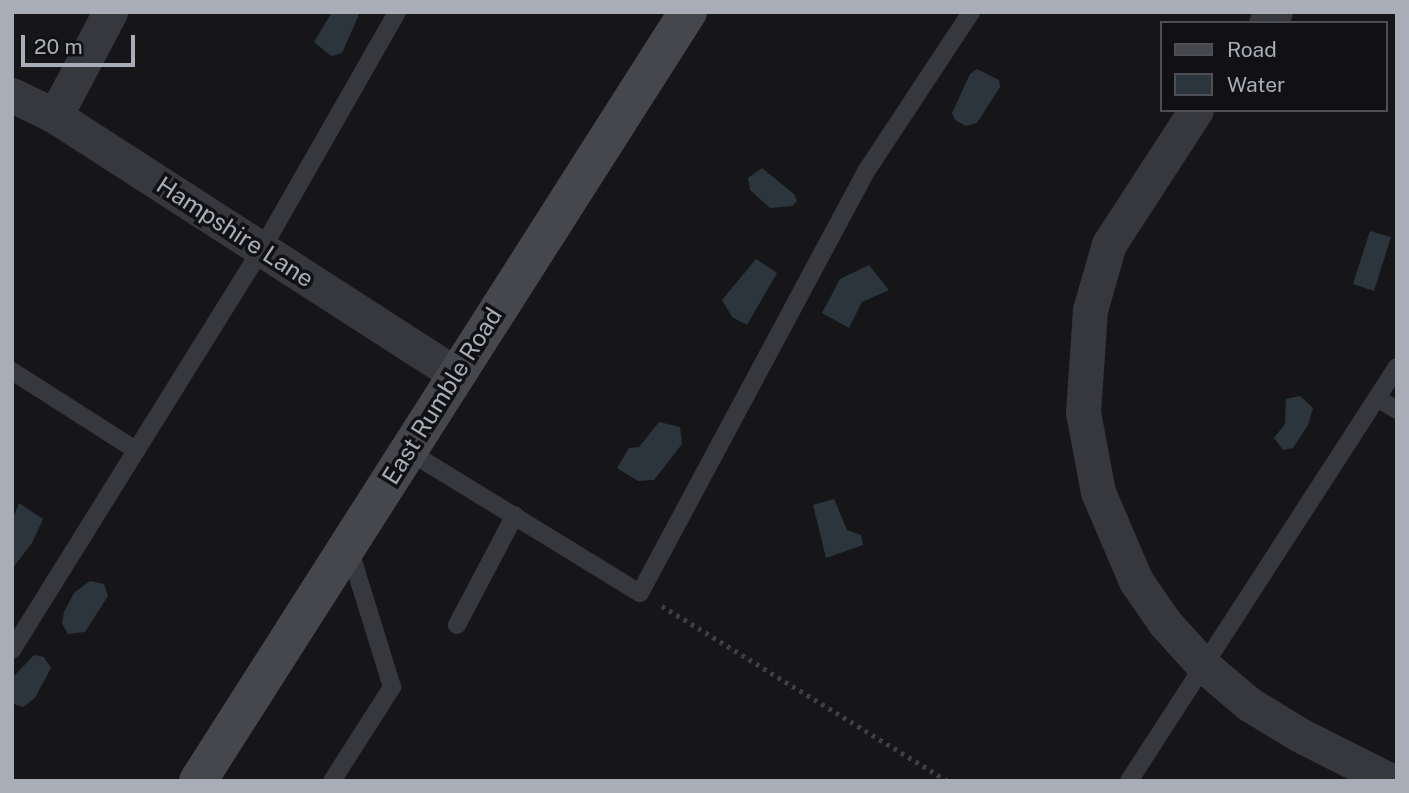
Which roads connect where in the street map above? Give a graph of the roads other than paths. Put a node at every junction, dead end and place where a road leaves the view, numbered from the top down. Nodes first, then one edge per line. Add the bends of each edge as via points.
1 (110, 12) edge
2 (397, 12) edge
3 (688, 12) edge
4 (971, 12) edge
5 (12, 95) edge
6 (1195, 112) edge
7 (55, 116) junction
8 (262, 248) junction
9 (1397, 368) edge
10 (12, 371) edge
11 (456, 374) junction
12 (1377, 398) junction
13 (1397, 410) edge
14 (137, 451) junction
15 (408, 451) junction
16 (515, 516) junction
17 (348, 545) junction
18 (457, 625) dead end
19 (12, 650) edge
20 (1203, 665) junction
21 (198, 781) edge
22 (332, 781) edge
23 (1129, 781) edge
24 (1391, 781) edge

1 - 7 street
2 - 8 lane
3 - 11 street, East Rumble Road
4 - 16 lane via 867,170 640,593
5 - 7 street, Hampshire Lane
6 - 20 street via 1109,244 1090,310 1083,412 1098,492 1136,581 1165,623
7 - 8 street, Hampshire Lane
8 - 11 street, Hampshire Lane
8 - 14 lane
9 - 12 lane
10 - 14 lane
11 - 15 street, East Rumble Road
12 - 13 lane
12 - 20 lane
14 - 19 lane
15 - 16 lane
15 - 17 street, East Rumble Road
16 - 18 lane
17 - 21 street, East Rumble Road
17 - 22 lane via 392,687
20 - 23 lane
20 - 24 street via 1250,704 1300,735

